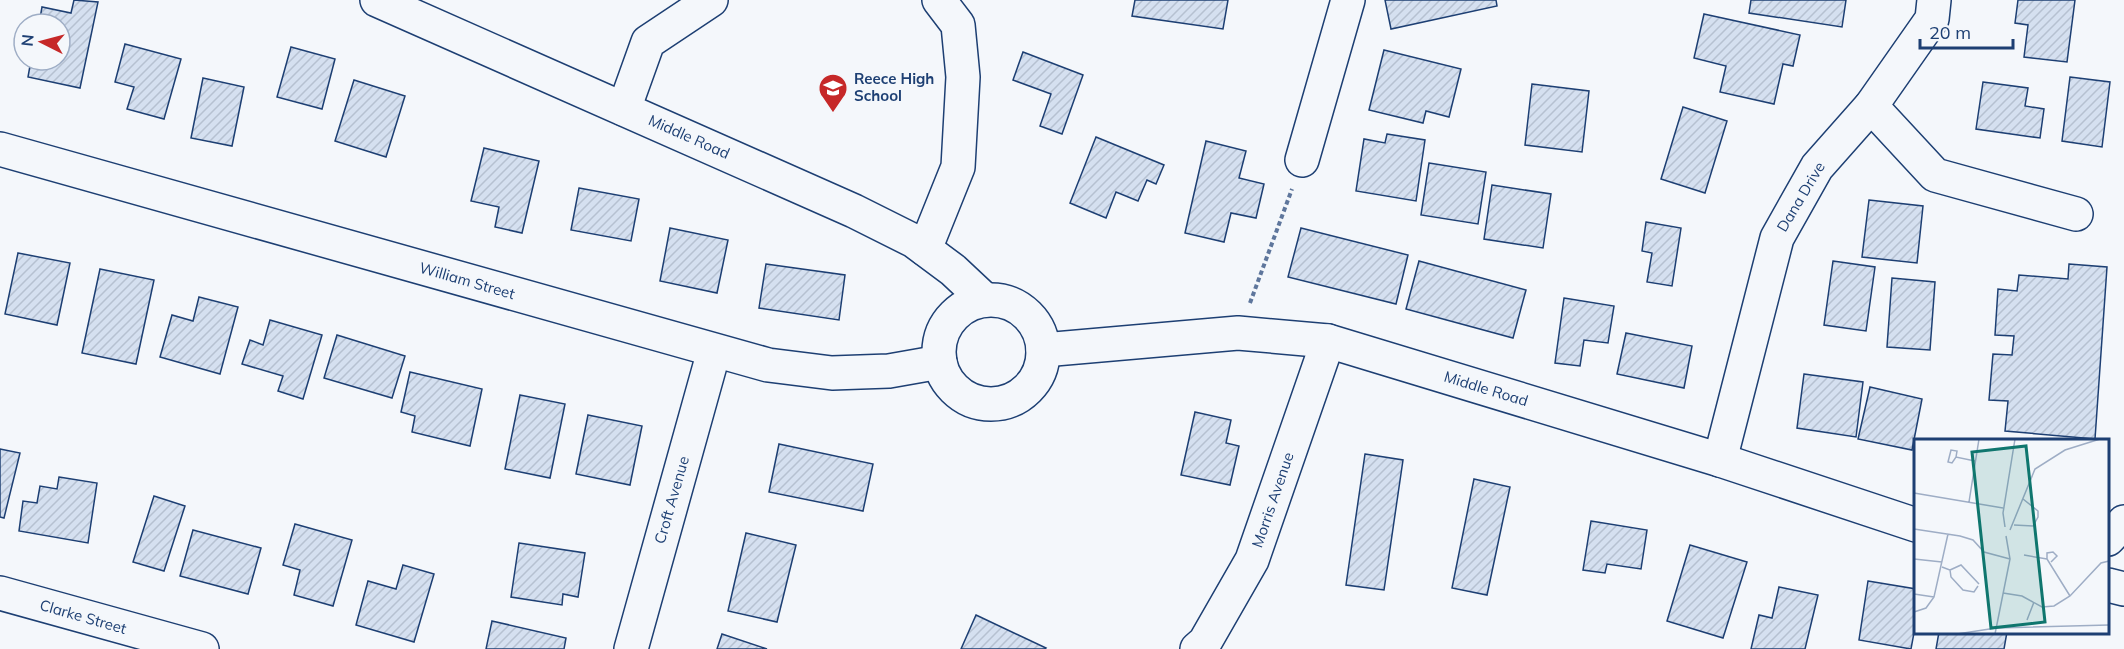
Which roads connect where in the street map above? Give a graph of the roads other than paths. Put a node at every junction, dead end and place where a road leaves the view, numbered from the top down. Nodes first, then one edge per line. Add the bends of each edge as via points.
1 (377, 0) edge
2 (711, 0) edge
3 (939, 0) edge
4 (1348, 0) edge
5 (1934, 0) edge
6 (1870, 106) junction
7 (624, 109) junction
8 (0, 149) edge
9 (1302, 160) road end
10 (2076, 214) dead end
11 (925, 249) junction
12 (985, 300) junction
13 (1328, 342) junction
14 (1043, 350) junction
15 (714, 351) junction
16 (940, 362) junction
17 (1720, 460) junction
18 (2124, 522) edge
19 (1914, 524) edge
20 (2109, 538) edge
21 (2109, 585) edge
22 (2124, 589) edge
23 (0, 593) edge
24 (114, 638) edge
25 (202, 649) edge
26 (631, 649) edge
27 (1197, 649) edge

1 - 7 main road, Middle Road
2 - 7 main road via 648,42
3 - 11 main road via 958,25 963,77 958,167
4 - 9 main road
5 - 6 main road, Dana Drive via 1932,19
6 - 10 main road via 1935,175
6 - 17 main road, Dana Drive via 1817,167 1777,238
7 - 11 main road, Middle Road via 830,200
8 - 15 main road, William Street
11 - 12 main road, Middle Road
12 - 14 main road via 1003,301 1020,308 1034,322
12 - 16 main road via 968,305 953,316 940,338
13 - 14 main road, Middle Road via 1238,333
13 - 17 main road, Middle Road
13 - 27 main road, Morris Avenue via 1252,560 1205,642
14 - 16 main road via 1041,368 1032,384 1006,402 988,405 955,390
15 - 16 main road, William Street via 768,365 832,373
15 - 26 main road, Croft Avenue
17 - 19 main road, Middle Road
18 - 20 main road
21 - 22 main road
23 - 24 main road, Clarke Street
24 - 25 main road, Clarke Street

